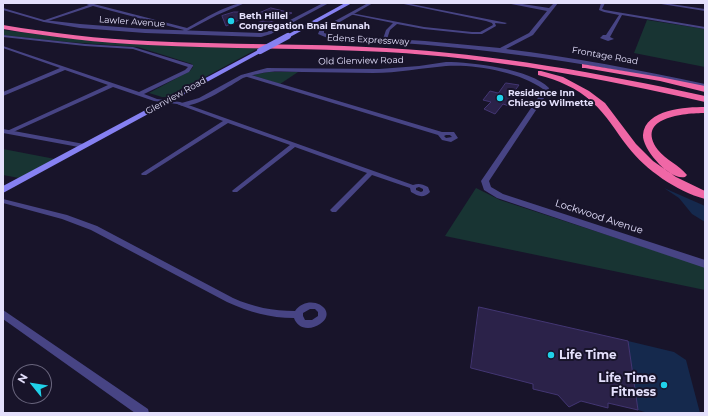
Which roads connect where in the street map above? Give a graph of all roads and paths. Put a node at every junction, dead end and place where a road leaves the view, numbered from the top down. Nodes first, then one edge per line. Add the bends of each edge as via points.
1 (86, 3) edge
2 (99, 3) edge
3 (174, 3) edge
4 (182, 3) edge
5 (243, 3) edge
6 (327, 3) edge
7 (349, 3) edge
8 (371, 3) edge
9 (401, 3) edge
10 (508, 3) edge
11 (556, 3) edge
12 (603, 3) edge
13 (657, 3) edge
14 (93, 5) junction
15 (3, 9) edge
16 (550, 10) junction
17 (705, 10) edge
18 (351, 14) junction
19 (621, 14) junction
20 (44, 21) junction
21 (3, 22) edge
22 (396, 23) junction
23 (494, 23) junction
24 (505, 23) dead end
25 (3, 28) edge
26 (705, 28) edge
27 (186, 29) junction
28 (181, 33) junction
29 (3, 36) edge
30 (608, 36) dead end
31 (384, 39) junction
32 (3, 46) edge
33 (501, 52) junction
34 (423, 53) junction
35 (65, 68) junction
36 (246, 75) junction
37 (112, 85) junction
38 (705, 86) edge
39 (705, 90) edge
40 (3, 94) edge
41 (140, 94) junction
42 (705, 94) edge
43 (705, 99) edge
44 (166, 102) junction
45 (181, 104) junction
46 (705, 110) edge
47 (227, 121) junction
48 (6, 132) edge
49 (442, 134) dead end
50 (294, 145) junction
51 (84, 146) junction
52 (371, 172) junction
53 (144, 174) dead end
54 (413, 187) dead end
55 (487, 188) joint
56 (705, 188) edge
57 (3, 190) edge
58 (235, 190) dead end
59 (705, 195) edge
60 (3, 201) edge
61 (334, 210) dead end
62 (705, 264) edge
63 (3, 314) edge
64 (298, 314) dead end
65 (144, 413) edge

1 - 14 street
2 - 14 street
3 - 4 street
5 - 27 street
6 - 28 street, Lawler Avenue via 263,35
7 - 44 main road, Glenview Road, bridge
8 - 18 street
9 - 23 street
10 - 16 street
11 - 16 street
12 - 19 street via 601,10
13 - 17 street
14 - 20 street
14 - 27 street
15 - 20 street, Lawler Avenue
16 - 33 street via 531,34
18 - 22 street
18 - 31 street, Frontage Road via 322,30 320,34 330,37
19 - 26 street
19 - 30 street
20 - 28 street, Lawler Avenue via 97,28
21 - 33 highway, Edens Expressway via 62,31 132,37
22 - 23 street via 435,30 476,33 483,32
22 - 31 street via 388,30
23 - 24 street
25 - 34 highway, Edens Expressway via 141,42 351,48
27 - 28 street
29 - 41 street via 133,48 191,66 187,71
31 - 33 street, Frontage Road
32 - 35 street
33 - 38 street, Frontage Road via 591,63
33 - 39 highway via 608,69
33 - 42 highway, Edens Expressway
34 - 43 highway, Edens Expressway via 563,70
34 - 59 highway via 534,71 575,85 596,100 650,164
35 - 37 street
35 - 40 street
36 - 45 street, Old Glenview Road via 202,99
36 - 49 street
36 - 55 street, Old Glenview Road via 266,70 401,70 457,63 508,72 535,81 544,86 545,92 485,181
37 - 41 street
37 - 48 street
41 - 44 street
44 - 45 street
44 - 51 main road, Glenview Road
45 - 47 street
46 - 56 highway via 679,112 660,117 650,126 648,137 650,145 668,167
47 - 50 street
47 - 53 street
48 - 51 street
50 - 52 street
50 - 58 street
51 - 57 main road, Glenview Road
52 - 54 street
52 - 61 street
55 - 62 street, Lockwood Avenue via 500,196
60 - 64 street via 64,217 94,228 240,305 271,314
63 - 65 street

